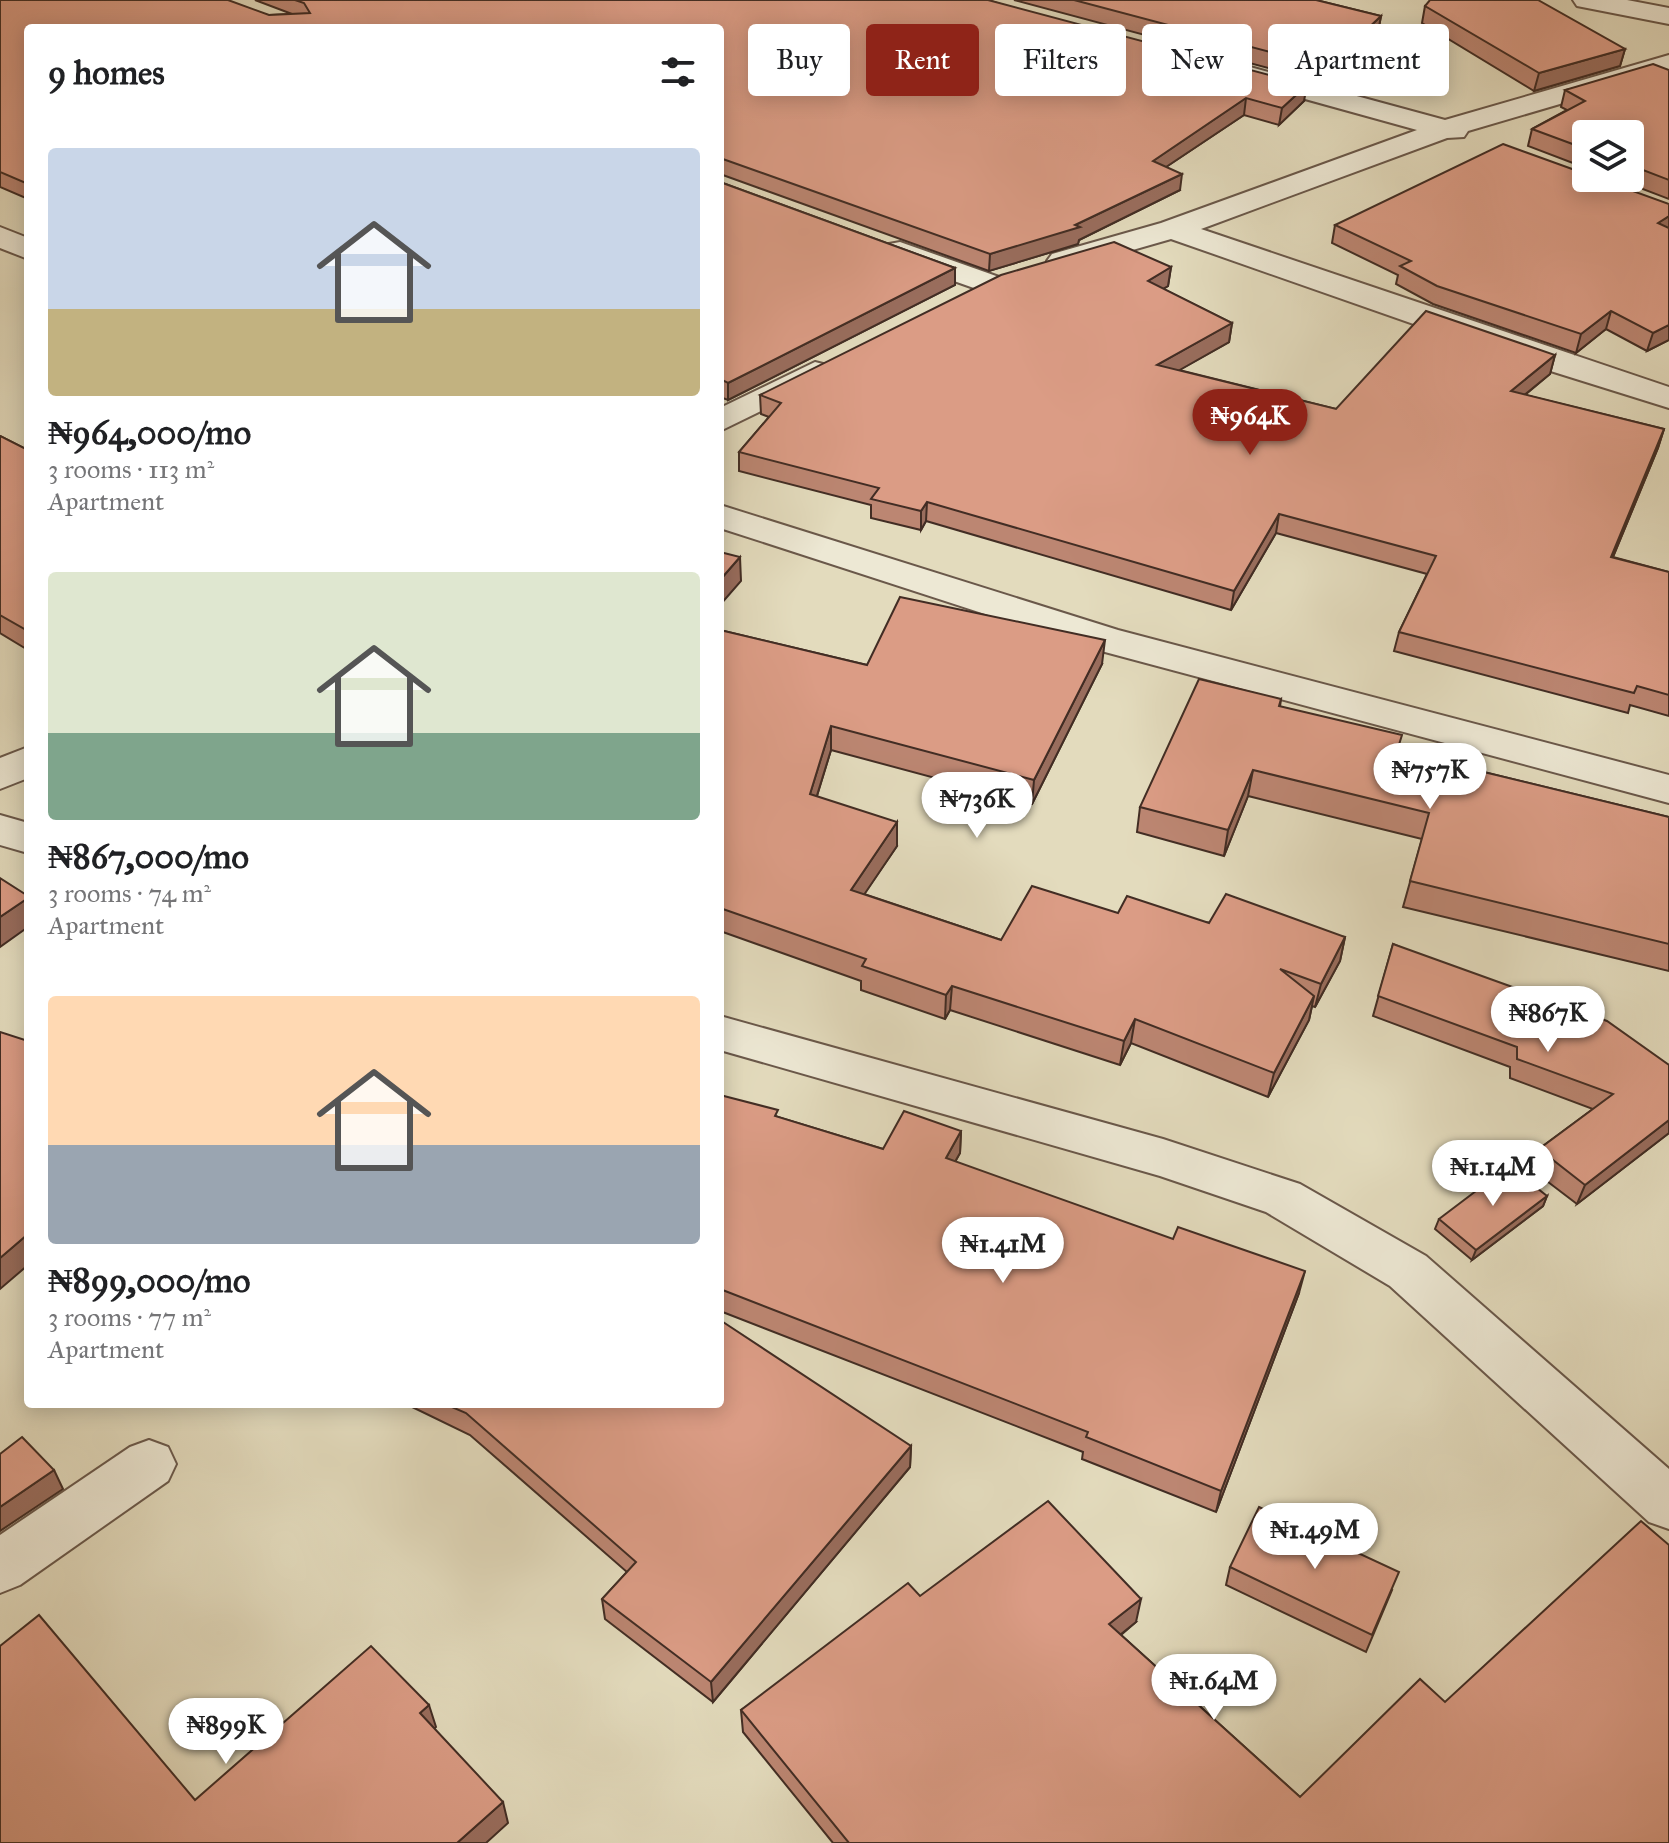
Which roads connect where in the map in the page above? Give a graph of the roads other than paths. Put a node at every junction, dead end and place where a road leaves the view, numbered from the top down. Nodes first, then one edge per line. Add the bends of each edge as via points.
1 (1586, 0) edge
2 (1669, 16) edge
3 (1669, 63) edge
4 (1252, 76) edge
5 (1448, 128) junction
6 (1492, 145) edge
7 (1172, 229) junction
8 (0, 236) edge
9 (869, 240) edge
10 (24, 248) edge
11 (1011, 277) junction
12 (945, 305) edge
13 (847, 356) edge
14 (1669, 398) edge
15 (724, 419) edge
16 (724, 517) edge
17 (24, 763) edge
18 (0, 775) edge
19 (1669, 789) edge
20 (0, 830) edge
21 (24, 837) edge
22 (724, 1034) edge
23 (149, 1464) dead end
24 (1669, 1504) edge
25 (0, 1567) edge

1 - 2 street
3 - 5 street
4 - 5 street
5 - 6 street
5 - 7 street
7 - 11 street
7 - 14 street
8 - 10 street
9 - 11 street
11 - 12 street
13 - 15 street
16 - 19 street via 1104,639
17 - 18 street
20 - 21 street
22 - 24 street via 1163,1158 1283,1198 1408,1271
23 - 25 street

